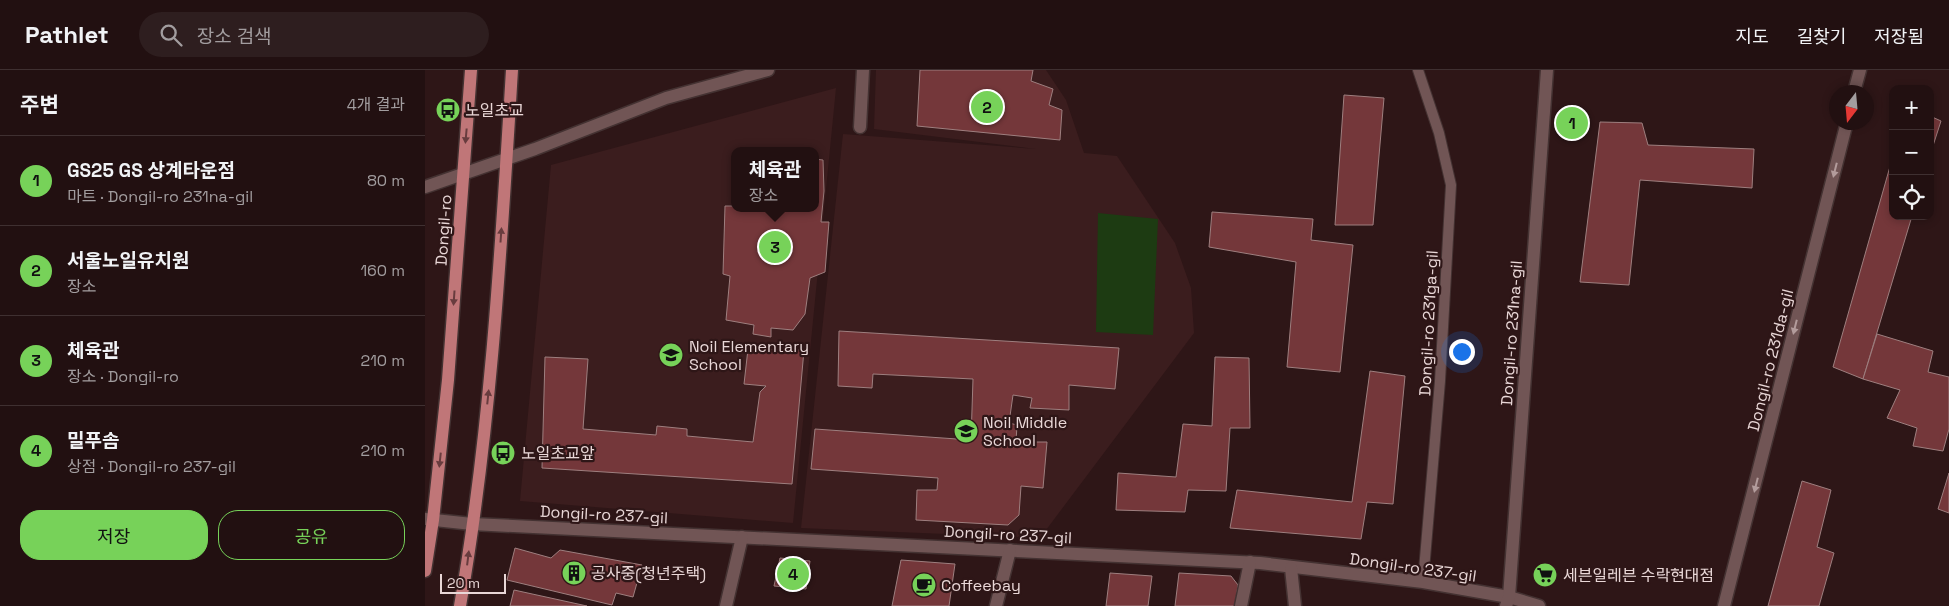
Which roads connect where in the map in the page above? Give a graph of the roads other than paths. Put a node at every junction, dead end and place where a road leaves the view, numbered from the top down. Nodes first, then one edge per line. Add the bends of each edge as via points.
1 (471, 70) edge
2 (512, 70) edge
3 (768, 70) edge
4 (863, 70) edge
5 (1418, 70) edge
6 (1547, 70) edge
7 (1860, 70) edge
8 (1856, 85) edge
9 (860, 128) dead end
10 (1845, 130) edge
11 (507, 159) junction
12 (463, 174) junction
13 (425, 187) edge
14 (429, 519) edge
15 (472, 524) junction
16 (741, 537) junction
17 (1010, 550) junction
18 (1250, 562) junction
19 (1291, 568) junction
20 (425, 571) edge
21 (1423, 582) junction
22 (1507, 602) edge
23 (460, 606) edge
24 (726, 606) edge
25 (996, 606) edge
26 (1241, 606) edge
27 (1295, 606) edge
28 (1539, 606) edge
29 (1724, 606) edge

1 -> 12 main road, Dongil-ro
2 - 11 main road
3 - 11 street via 666,98
4 - 9 street
5 - 21 lane, Dongil-ro 231ga-gil via 1439,133 1451,185 1440,381
6 - 22 street, Dongil-ro 231na-gil
7 - 8 street
10 -> 29 street, Dongil-ro 231da-gil
11 - 12 street
15 -> 11 main road via 488,396
12 - 13 street
12 -> 14 main road, Dongil-ro via 448,380
14 - 15 street, Dongil-ro 237-gil
14 - 20 main road, Dongil-ro
15 - 16 street, Dongil-ro 237-gil
23 -> 15 main road
16 - 17 street, Dongil-ro 237-gil
16 - 24 street
17 - 18 street, Dongil-ro 237-gil
17 - 25 street
18 - 19 street, Dongil-ro 237-gil
18 - 26 street
19 - 21 street, Dongil-ro 237-gil
19 - 27 street
21 - 22 street, Dongil-ro 237-gil
22 - 28 street, Dongil-ro 237-gil

